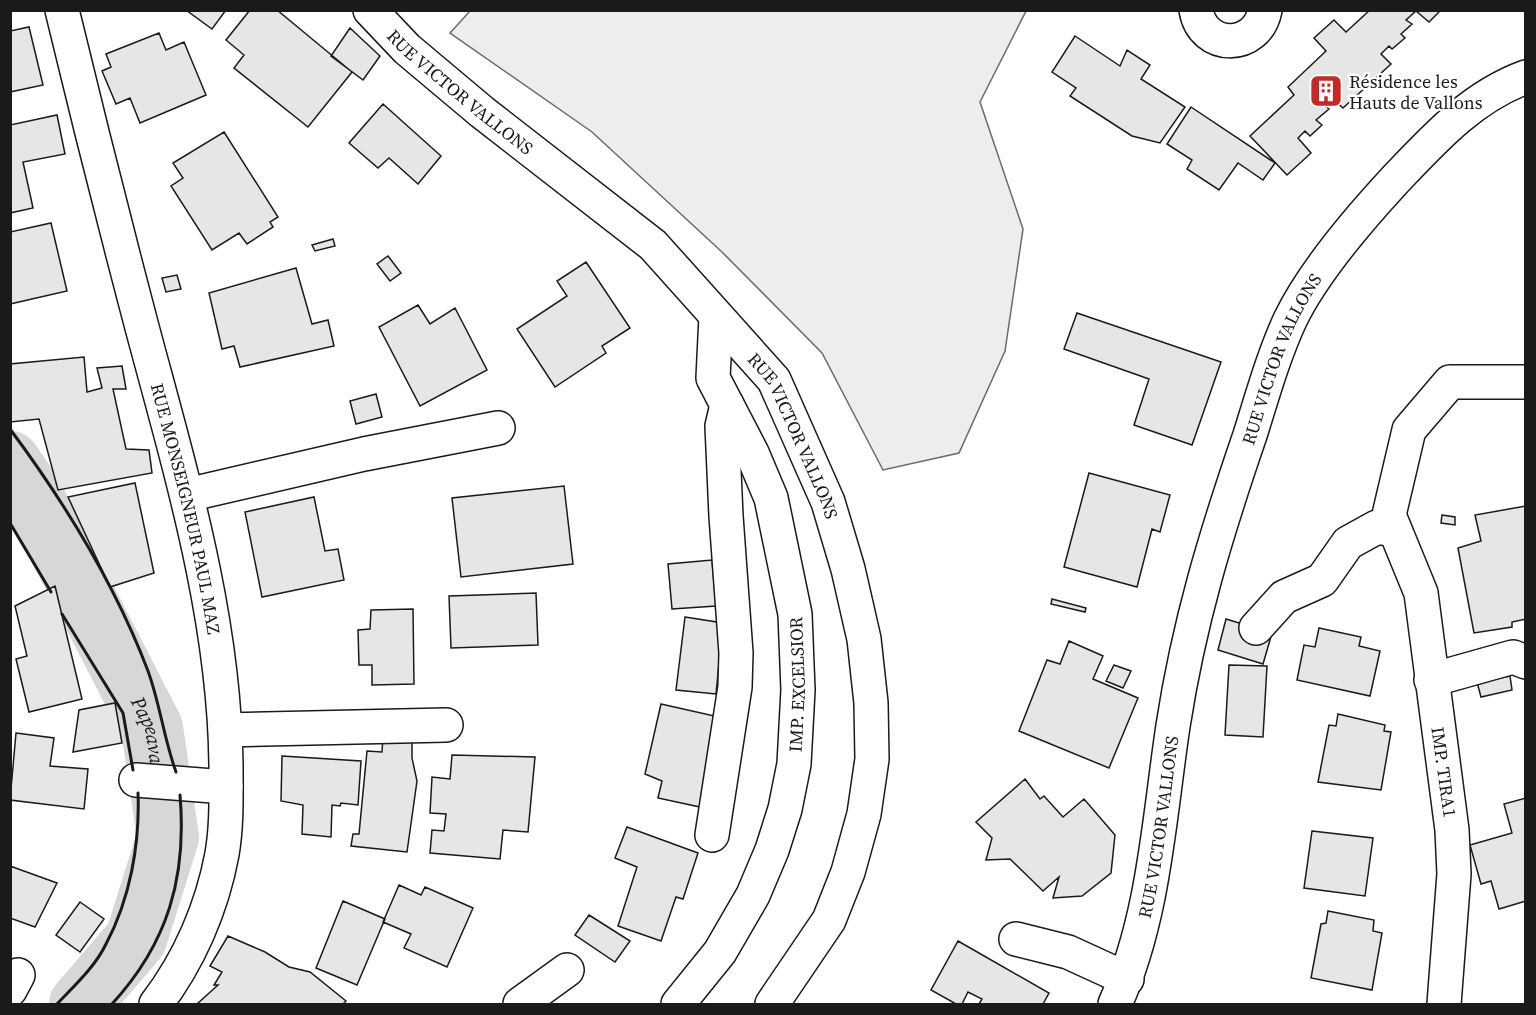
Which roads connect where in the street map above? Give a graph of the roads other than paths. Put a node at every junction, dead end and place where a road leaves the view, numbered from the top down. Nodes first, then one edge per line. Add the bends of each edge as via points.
1 (62, 10) edge
2 (370, 10) edge
3 (1196, 10) edge
4 (1265, 10) edge
5 (1526, 77) edge
6 (716, 316) junction
7 (1526, 382) edge
8 (727, 405) junction
9 (498, 428) dead end
10 (187, 495) junction
11 (1396, 538) junction
12 (1256, 628) dead end
13 (1526, 662) edge
14 (1431, 680) junction
15 (446, 725) dead end
16 (226, 730) junction
17 (136, 780) dead end
18 (226, 787) junction
19 (712, 835) dead end
20 (1016, 939) dead end
21 (567, 970) dead end
22 (1121, 992) edge
23 (156, 1005) edge
24 (520, 1005) edge
25 (678, 1005) edge
26 (772, 1005) edge
27 (1444, 1005) edge

1 - 10 street, RUE MONSEIGNEUR PAUL MAZ
2 - 6 street, RUE VICTOR VALLONS via 407,49 482,112 653,245
3 - 4 street via 1204,30 1227,42 1252,35
5 - 22 street, RUE VICTOR VALLONS via 1465,110 1409,165 1359,218 1291,319 1224,509 1186,647 1153,865 1139,937
6 - 8 street, IMP. EXCELSIOR via 712,378
6 - 26 street, RUE VICTOR VALLONS via 774,380 828,502 864,639 871,703 872,759 864,814 848,872 829,920
7 - 11 street via 1450,382 1408,430 1389,515
8 - 19 street via 722,426 735,687
8 - 25 street, IMP. EXCELSIOR via 771,498 795,614 798,690 794,764 785,809 753,895 720,952
9 - 10 street
10 - 16 street, RUE MONSEIGNEUR PAUL MAZ via 211,615
11 - 12 street via 1377,527 1348,543 1322,580 1284,597
11 - 14 street, IMP. TIRA1 via 1421,593
13 - 14 street via 1513,657
14 - 27 street, IMP. TIRA1 via 1452,830 1454,874
15 - 16 street
16 - 18 street, RUE MONSEIGNEUR PAUL MAZ
17 - 18 street
18 - 23 street, RUE MONSEIGNEUR PAUL MAZ via 222,854 208,908 170,986
20 - 22 street via 1068,952
21 - 24 street

